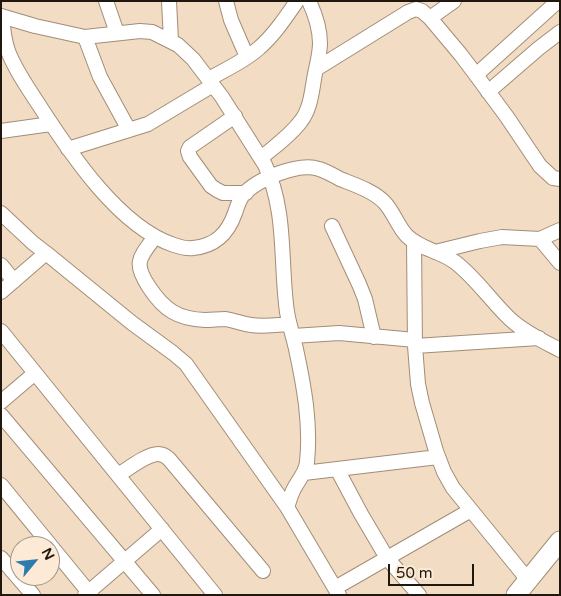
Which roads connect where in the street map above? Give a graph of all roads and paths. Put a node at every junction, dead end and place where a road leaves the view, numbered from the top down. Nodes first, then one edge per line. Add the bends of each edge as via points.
1 (106, 1) edge
2 (169, 1) edge
3 (226, 1) edge
4 (297, 1) edge
5 (310, 1) edge
6 (454, 1) edge
7 (558, 1) edge
8 (2, 16) edge
9 (430, 18) junction
10 (560, 32) edge
11 (117, 33) junction
12 (85, 37) junction
13 (171, 41) junction
14 (247, 57) junction
15 (316, 68) junction
16 (476, 75) junction
17 (211, 82) junction
18 (488, 92) junction
19 (234, 116) junction
20 (51, 124) junction
21 (129, 130) junction
22 (1, 131) edge
23 (68, 149) junction
24 (261, 158) junction
25 (270, 176) junction
26 (560, 179) edge
27 (246, 193) junction
28 (1, 213) edge
29 (332, 226) dead end
30 (560, 230) edge
31 (156, 237) junction
32 (540, 238) junction
33 (414, 242) junction
34 (435, 252) junction
35 (46, 254) junction
36 (560, 263) edge
37 (1, 265) edge
38 (14, 281) junction
39 (1, 292) edge
40 (291, 330) junction
41 (1, 331) edge
42 (374, 337) junction
43 (539, 338) junction
44 (415, 343) junction
45 (560, 350) edge
46 (35, 373) junction
47 (1, 402) edge
48 (1, 415) edge
49 (438, 457) junction
50 (337, 469) junction
51 (304, 473) junction
52 (118, 475) junction
53 (1, 485) edge
54 (287, 507) junction
55 (471, 510) junction
56 (162, 529) junction
57 (560, 541) edge
58 (1, 558) edge
59 (387, 558) junction
60 (125, 561) junction
61 (263, 571) dead end
62 (522, 588) edge
63 (337, 591) edge
64 (88, 594) edge
65 (33, 595) edge
66 (153, 595) edge
67 (215, 595) edge
68 (419, 595) edge

1 - 11 street
2 - 13 street
3 - 14 street
4 - 14 street via 275,31
5 - 15 street via 320,41
6 - 9 street
7 - 16 street
8 - 12 street
8 - 20 street via 8,52
9 - 15 street via 416,9 408,12
9 - 16 street
10 - 18 street
11 - 12 street
11 - 13 street via 152,32
12 - 21 street via 100,77
13 - 17 street via 193,59
14 - 17 street
15 - 24 street via 308,107 301,122
16 - 18 street
17 - 19 street
17 - 21 street via 148,124
18 - 26 street via 540,166 553,178
19 - 24 street
19 - 27 street via 188,151 211,186 223,193
20 - 22 street
20 - 23 street
21 - 23 street
23 - 31 street via 119,209
24 - 25 street
25 - 27 street
25 - 33 street via 305,166 317,168 379,197
25 - 40 street via 280,222
27 - 31 street via 226,232 211,244 181,247
28 - 35 street
29 - 42 street via 365,298
30 - 32 street
31 - 40 street via 142,255 139,268 142,278 164,308 188,318 224,319
32 - 34 street via 502,237
32 - 36 street
33 - 34 street
33 - 44 street
34 - 43 street via 465,270 511,320
35 - 38 street
35 - 54 street via 186,364
37 - 38 street
38 - 39 street
40 - 42 street
40 - 51 street via 306,395 307,464
41 - 46 street
42 - 44 street
43 - 44 street
43 - 45 street
44 - 49 street via 418,384
46 - 47 street
46 - 52 street
48 - 60 street
49 - 50 street
49 - 55 street via 453,488
50 - 51 street
50 - 59 street
51 - 54 street
52 - 56 street
52 - 61 street via 148,457 164,455
53 - 64 street
54 - 63 street
55 - 59 street
55 - 62 street
56 - 60 street
56 - 67 street
57 - 62 main road
58 - 65 street
59 - 63 street
59 - 68 street
60 - 64 street
60 - 66 street

